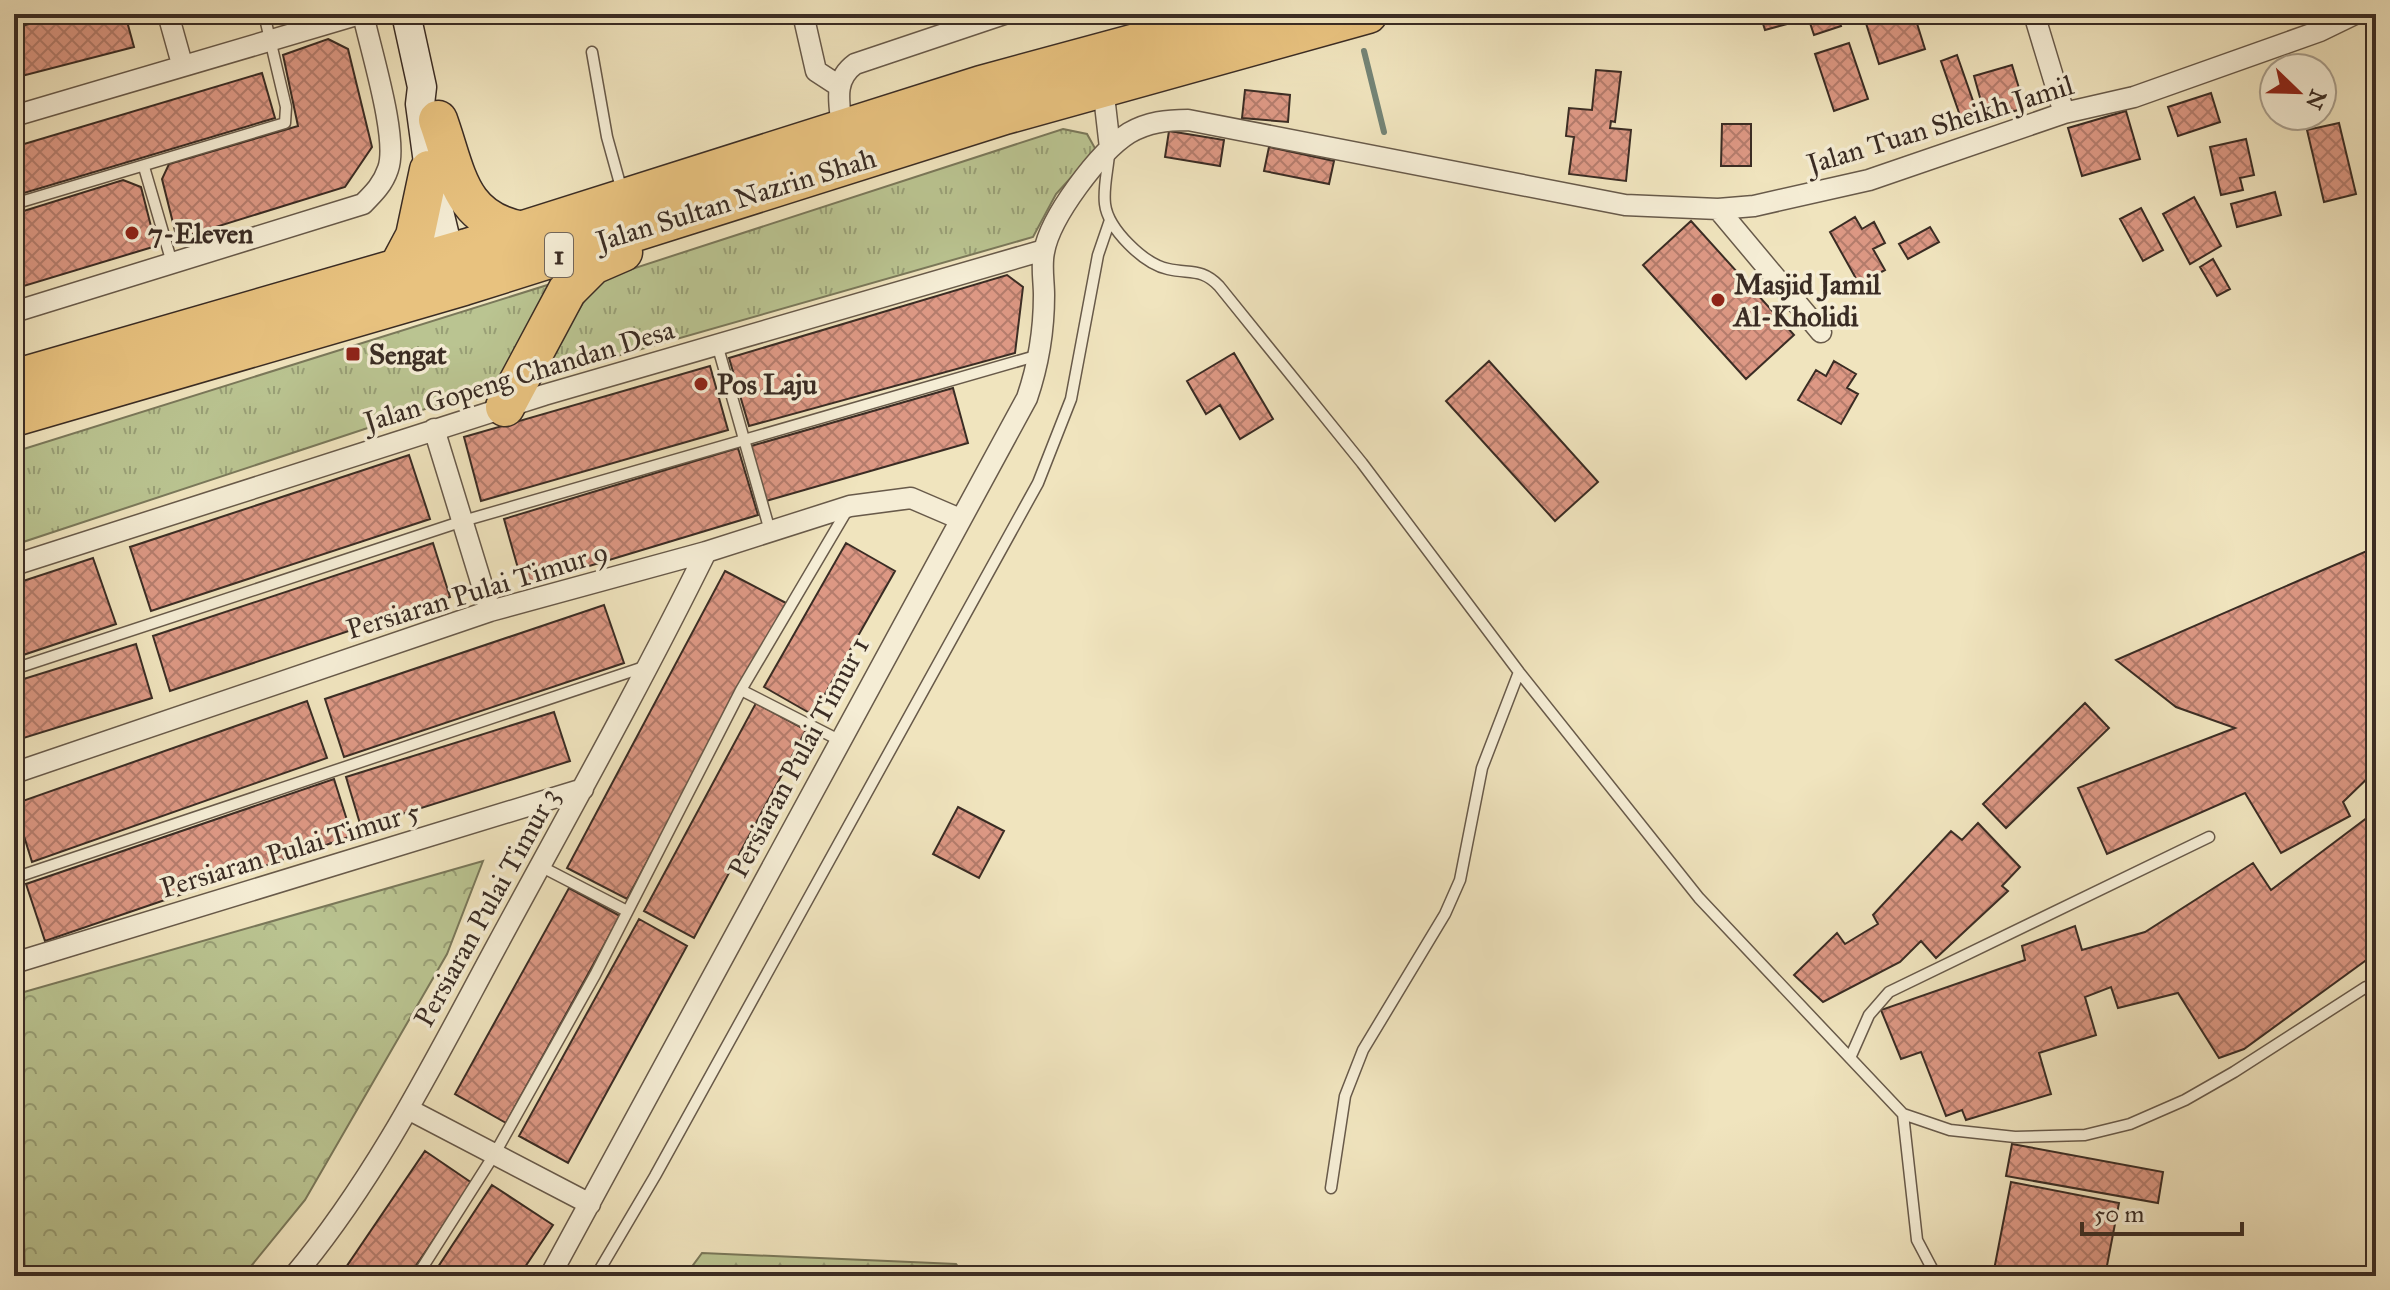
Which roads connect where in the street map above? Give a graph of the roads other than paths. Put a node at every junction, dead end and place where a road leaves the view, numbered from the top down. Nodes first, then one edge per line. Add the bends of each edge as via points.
1 (37, 14) edge
2 (168, 14) edge
3 (264, 14) edge
4 (362, 14) edge
5 (406, 14) edge
6 (803, 14) edge
7 (1004, 14) edge
8 (1243, 14) edge
9 (1368, 14) edge
10 (2034, 14) edge
11 (2355, 14) edge
12 (14, 20) edge
13 (1208, 25) junction
14 (270, 38) junction
15 (592, 52) dead end
16 (182, 64) junction
17 (981, 85) junction
18 (839, 86) junction
19 (1103, 87) junction
20 (430, 103) junction
21 (2064, 113) junction
22 (14, 116) edge
23 (842, 129) junction
24 (1110, 148) junction
25 (144, 167) junction
26 (429, 170) junction
27 (625, 199) junction
28 (14, 204) edge
29 (1718, 209) junction
30 (684, 216) junction
31 (1110, 220) junction
32 (523, 231) junction
33 (1044, 250) junction
34 (458, 255) junction
35 (172, 263) junction
36 (398, 268) junction
37 (14, 312) edge
38 (1821, 332) dead end
39 (716, 343) junction
40 (1041, 355) junction
41 (186, 365) junction
42 (14, 379) edge
43 (505, 407) junction
44 (14, 417) edge
45 (434, 429) junction
46 (741, 438) junction
47 (850, 506) junction
48 (960, 519) junction
49 (463, 521) junction
50 (770, 531) junction
51 (706, 552) junction
52 (14, 565) edge
53 (490, 611) junction
54 (650, 665) junction
55 (14, 669) edge
56 (1519, 672) junction
57 (741, 690) junction
58 (839, 740) junction
59 (14, 773) edge
60 (583, 789) junction
61 (2209, 837) dead end
62 (540, 866) junction
63 (14, 878) edge
64 (627, 911) junction
65 (14, 963) edge
66 (2366, 987) dead end
67 (1850, 1058) junction
68 (408, 1109) junction
69 (1903, 1114) junction
70 (494, 1155) junction
71 (1331, 1188) dead end
72 (590, 1204) junction
73 (294, 1276) edge
74 (417, 1276) edge
75 (550, 1276) edge
76 (596, 1276) edge
77 (1936, 1276) edge

1 - 12 lane
2 - 16 street
3 - 14 lane
4 - 14 street
4 - 35 street via 391,142 389,166 378,190 363,204
5 - 20 street
6 - 18 street via 816,71
7 - 18 street via 855,64 843,73
8 - 13 highway, Jalan Sultan Nazrin Shah / 1
9 - 19 highway, Jalan Sultan Nazrin Shah / 1
10 - 21 street
11 - 21 street, Jalan Tuan Sheikh Jamil via 2134,97
13 - 17 highway, Jalan Sultan Nazrin Shah / 1
13 - 19 highway via 1188,41 1146,53
14 - 16 street
14 - 25 lane via 285,123
15 - 27 lane
16 - 22 street
17 - 19 highway via 1001,88 1072,72
17 - 23 highway, Jalan Sultan Nazrin Shah / 1
18 - 23 street
19 - 24 street
19 - 30 highway, Jalan Sultan Nazrin Shah / 1
20 - 26 street via 420,104
20 - 32 highway via 465,194 478,213 500,227
20 - 34 street
21 - 29 street, Jalan Tuan Sheikh Jamil via 1869,180
23 - 27 highway, Jalan Sultan Nazrin Shah / 1
24 - 29 street, Jalan Tuan Sheikh Jamil via 1149,124 1188,120 1611,203
24 - 31 lane via 1105,203
24 - 33 street via 1060,215
25 - 28 lane
25 - 35 lane
26 - 34 street
26 - 36 highway via 415,236
27 - 32 highway, Jalan Sultan Nazrin Shah / 1
29 - 38 street
30 - 34 highway via 620,221 497,259
30 - 41 highway, Jalan Sultan Nazrin Shah / 1 via 464,286
30 - 43 highway via 666,231 578,277 555,309
31 - 56 lane via 1151,260 1168,269 1208,275 1219,286 1362,463
31 - 76 lane via 1098,255 1071,399 1038,483
32 - 34 highway, Jalan Sultan Nazrin Shah / 1
33 - 39 street, Jalan Gopeng Chandan Desa
33 - 40 street, Persiaran Pulai Timur 1
34 - 36 highway, Jalan Sultan Nazrin Shah / 1
34 - 41 highway via 426,279 253,334
35 - 37 street
36 - 42 highway, Jalan Sultan Nazrin Shah / 1
39 - 43 street, Jalan Gopeng Chandan Desa
39 - 46 lane
40 - 46 lane
40 - 48 street, Persiaran Pulai Timur 1 via 1027,398
41 - 44 highway, Jalan Sultan Nazrin Shah / 1
43 - 45 street, Jalan Gopeng Chandan Desa
45 - 49 street
45 - 52 street, Jalan Gopeng Chandan Desa
46 - 49 lane
46 - 50 lane
47 - 48 street, Persiaran Pulai Timur 9 via 911,498
47 - 50 street, Persiaran Pulai Timur 9
47 - 57 lane
48 - 58 street, Persiaran Pulai Timur 1
49 - 53 street
49 - 55 lane
50 - 51 street, Persiaran Pulai Timur 9
51 - 53 street, Persiaran Pulai Timur 9
51 - 54 street, Persiaran Pulai Timur 3
53 - 59 street, Persiaran Pulai Timur 9
54 - 60 street, Persiaran Pulai Timur 3
54 - 63 lane
56 - 67 lane via 1699,898
56 - 71 lane via 1482,768 1460,880 1363,1050 1345,1096
57 - 58 lane
57 - 64 lane
58 - 72 street, Persiaran Pulai Timur 1
60 - 62 street, Persiaran Pulai Timur 3
60 - 65 street, Persiaran Pulai Timur 5
61 - 67 lane via 1889,992 1869,1015
62 - 64 lane
62 - 68 street, Persiaran Pulai Timur 3
64 - 70 lane
66 - 69 lane via 2222,1079 2130,1124 2085,1135 2015,1137 1950,1130
67 - 69 lane
68 - 70 street
68 - 73 street, Persiaran Pulai Timur 3 via 340,1222
69 - 77 lane via 1917,1240
70 - 72 street
70 - 74 lane
72 - 75 street, Persiaran Pulai Timur 1

